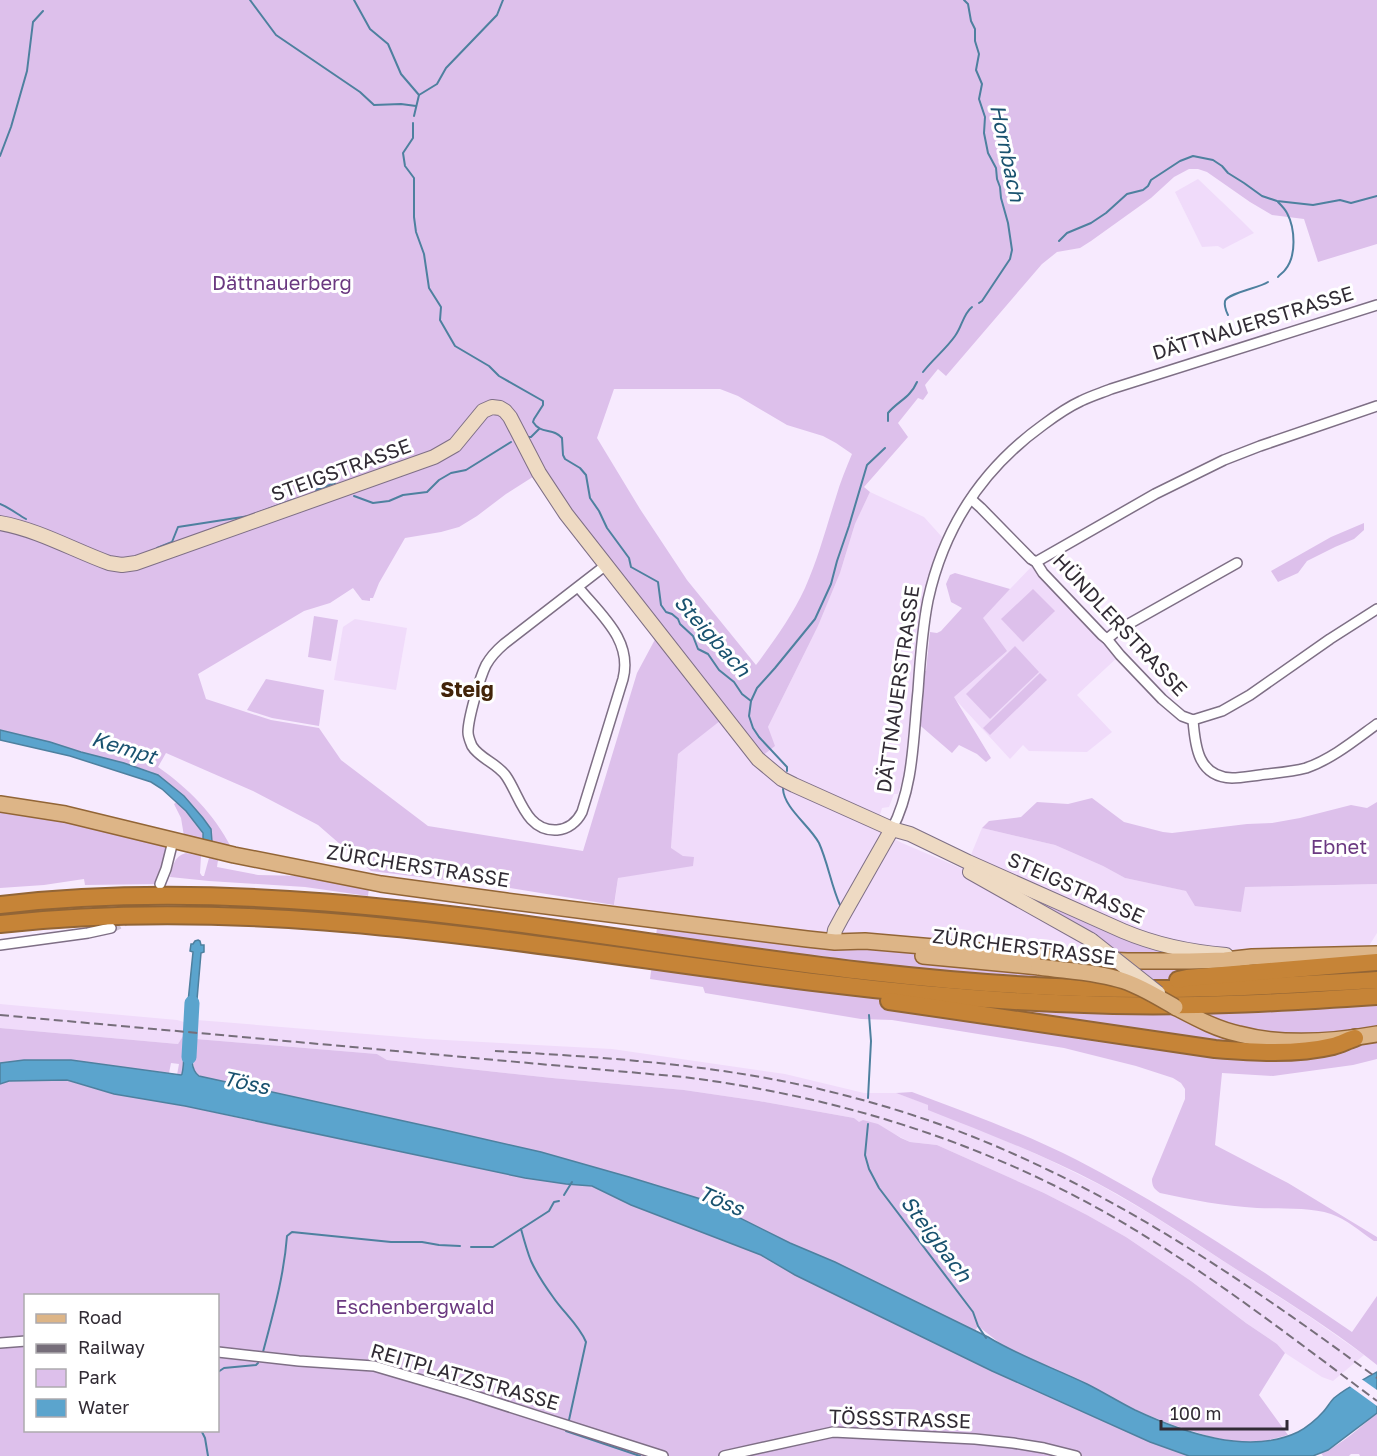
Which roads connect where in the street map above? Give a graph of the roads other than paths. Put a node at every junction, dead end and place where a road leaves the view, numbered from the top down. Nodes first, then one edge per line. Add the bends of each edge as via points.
1 (1377, 305) edge
2 (1377, 406) edge
3 (971, 499) junction
4 (0, 524) edge
5 (1036, 562) junction
6 (1237, 563) dead end
7 (606, 564) junction
8 (578, 586) junction
9 (1377, 609) edge
10 (1107, 639) junction
11 (1193, 720) junction
12 (1377, 724) edge
13 (0, 804) edge
14 (892, 829) junction
15 (173, 841) junction
16 (160, 884) dead end
17 (0, 905) edge
18 (0, 924) edge
19 (111, 928) tunnel mouth
20 (834, 941) junction
21 (0, 945) edge
22 (1377, 954) edge
23 (1252, 957) junction
24 (1377, 962) edge
25 (747, 974) junction
26 (1377, 980) edge
27 (1139, 989) junction
28 (1377, 996) edge
29 (1175, 1007) junction
30 (1377, 1034) edge
31 (1355, 1038) junction
32 (24, 1341) edge
33 (0, 1343) edge
34 (219, 1352) edge
35 (663, 1456) edge
36 (724, 1456) edge
37 (1076, 1456) edge

1 - 3 street, DÄTTNAUERSTRASSE via 1111,388 1081,401 1029,435 993,470
2 - 5 street via 1207,468
3 - 5 street, HÜNDLERSTRASSE
3 - 14 street, DÄTTNAUERSTRASSE via 950,534 930,591 910,775
4 - 7 main road, STEIGSTRASSE via 36,533 110,563 136,563 435,457 455,445 483,411 498,407 507,414 552,493
5 - 10 street, HÜNDLERSTRASSE
6 - 10 street
7 - 8 street
7 - 14 main road, STEIGSTRASSE via 758,759 782,779
8 - 8 street via 493,654 481,676 469,729 472,747 504,774 530,820 551,830 570,826 582,812 626,666 618,637
9 - 11 street, HÜNDLERSTRASSE via 1250,695 1222,711
10 - 11 street, HÜNDLERSTRASSE via 1162,699
11 - 12 street via 1200,760 1214,773 1229,778 1308,767 1330,757
13 - 15 main road, ZÜRCHERSTRASSE via 65,814
14 - 20 main road, DÄTTNAUERSTRASSE via 835,930
14 - 23 main road, STEIGSTRASSE via 1148,941
14 - 29 main road, STEIGSTRASSE, bridge via 905,840 960,866 1091,940
15 - 16 street
15 - 20 main road, ZÜRCHERSTRASSE via 414,889
17 - 27 highway via 147,896 330,903 488,920 882,973 1005,984
18 - 25 highway via 136,915 295,919 464,935
19 - 21 street
20 - 23 main road, ZÜRCHERSTRASSE via 1104,960
20 - 29 main road, ZÜRCHERSTRASSE, bridge via 865,949 1107,977 1122,980
22 - 23 main road, ZÜRCHERSTRASSE
24 - 27 highway via 1187,978
25 - 28 highway via 925,994 1071,1004 1194,1005
25 - 31 highway via 823,992 1215,1049 1303,1050
26 - 27 highway
29 - 31 main road, ZÜRCHERSTRASSE via 1238,1034 1303,1042
30 - 31 main road, ZÜRCHERSTRASSE
32 - 33 street
34 - 35 street, REITPLATZSTRASSE via 374,1366
36 - 37 street, TÖSSSTRASSE via 833,1432 975,1439

